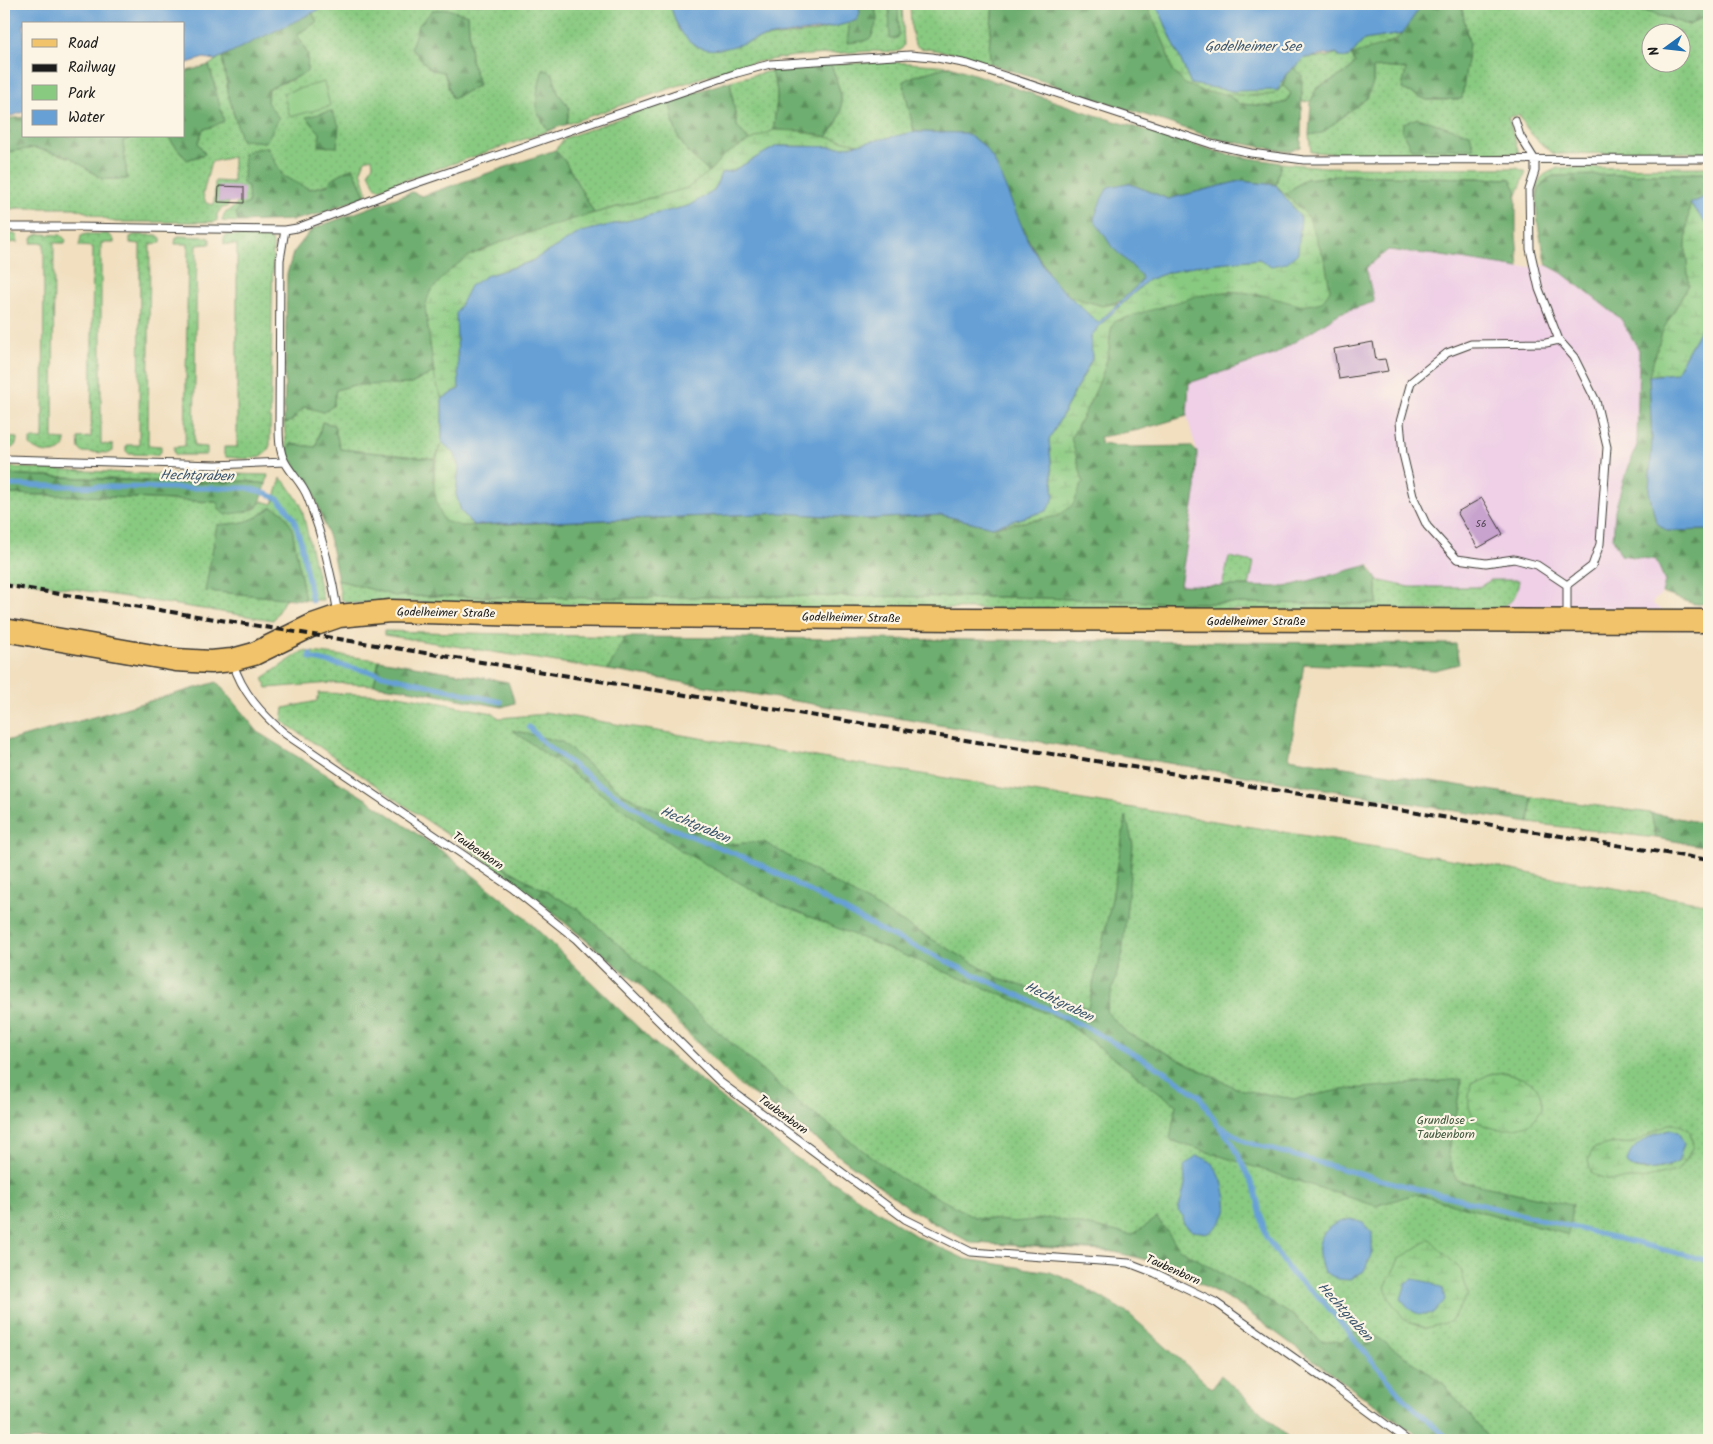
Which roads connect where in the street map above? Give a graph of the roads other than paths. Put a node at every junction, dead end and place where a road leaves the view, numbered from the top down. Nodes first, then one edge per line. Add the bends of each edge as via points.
1 (1515, 120) dead end
2 (1709, 159) edge
3 (1535, 160) junction
4 (4, 228) edge
5 (285, 230) junction
6 (1559, 340) junction
7 (7, 459) dead end
8 (285, 462) junction
9 (1567, 585) junction
10 (339, 616) junction
11 (1567, 621) junction
12 (1709, 621) edge
13 (4, 630) edge
14 (232, 660) junction
15 (1407, 1440) edge

1 - 3 lane via 1520,136
2 - 3 lane
3 - 5 lane via 1304,160 1251,153 1211,144 968,64 910,55 832,59 770,64 737,73
3 - 6 lane via 1529,190 1530,249 1539,289
4 - 5 lane
5 - 8 lane via 280,260 278,425
6 - 9 lane via 1574,357 1596,401 1607,447 1600,544 1592,566
6 - 9 lane via 1471,344 1447,352 1411,382 1400,422 1403,454 1413,496 1427,526 1457,559 1486,562 1514,559 1537,565
7 - 8 lane via 216,465
8 - 10 lane via 307,495
9 - 11 lane
10 - 11 main road, Godelheimer Straße via 390,611 959,619
10 - 14 main road, Godelheimer Straße via 254,654
11 - 12 main road, Godelheimer Straße
13 - 14 main road, Godelheimer Straße via 176,660
14 - 15 lane, Taubenborn via 241,684 256,707 284,733 512,888 576,939 720,1082 905,1219 971,1252 1129,1264 1155,1273 1215,1302

